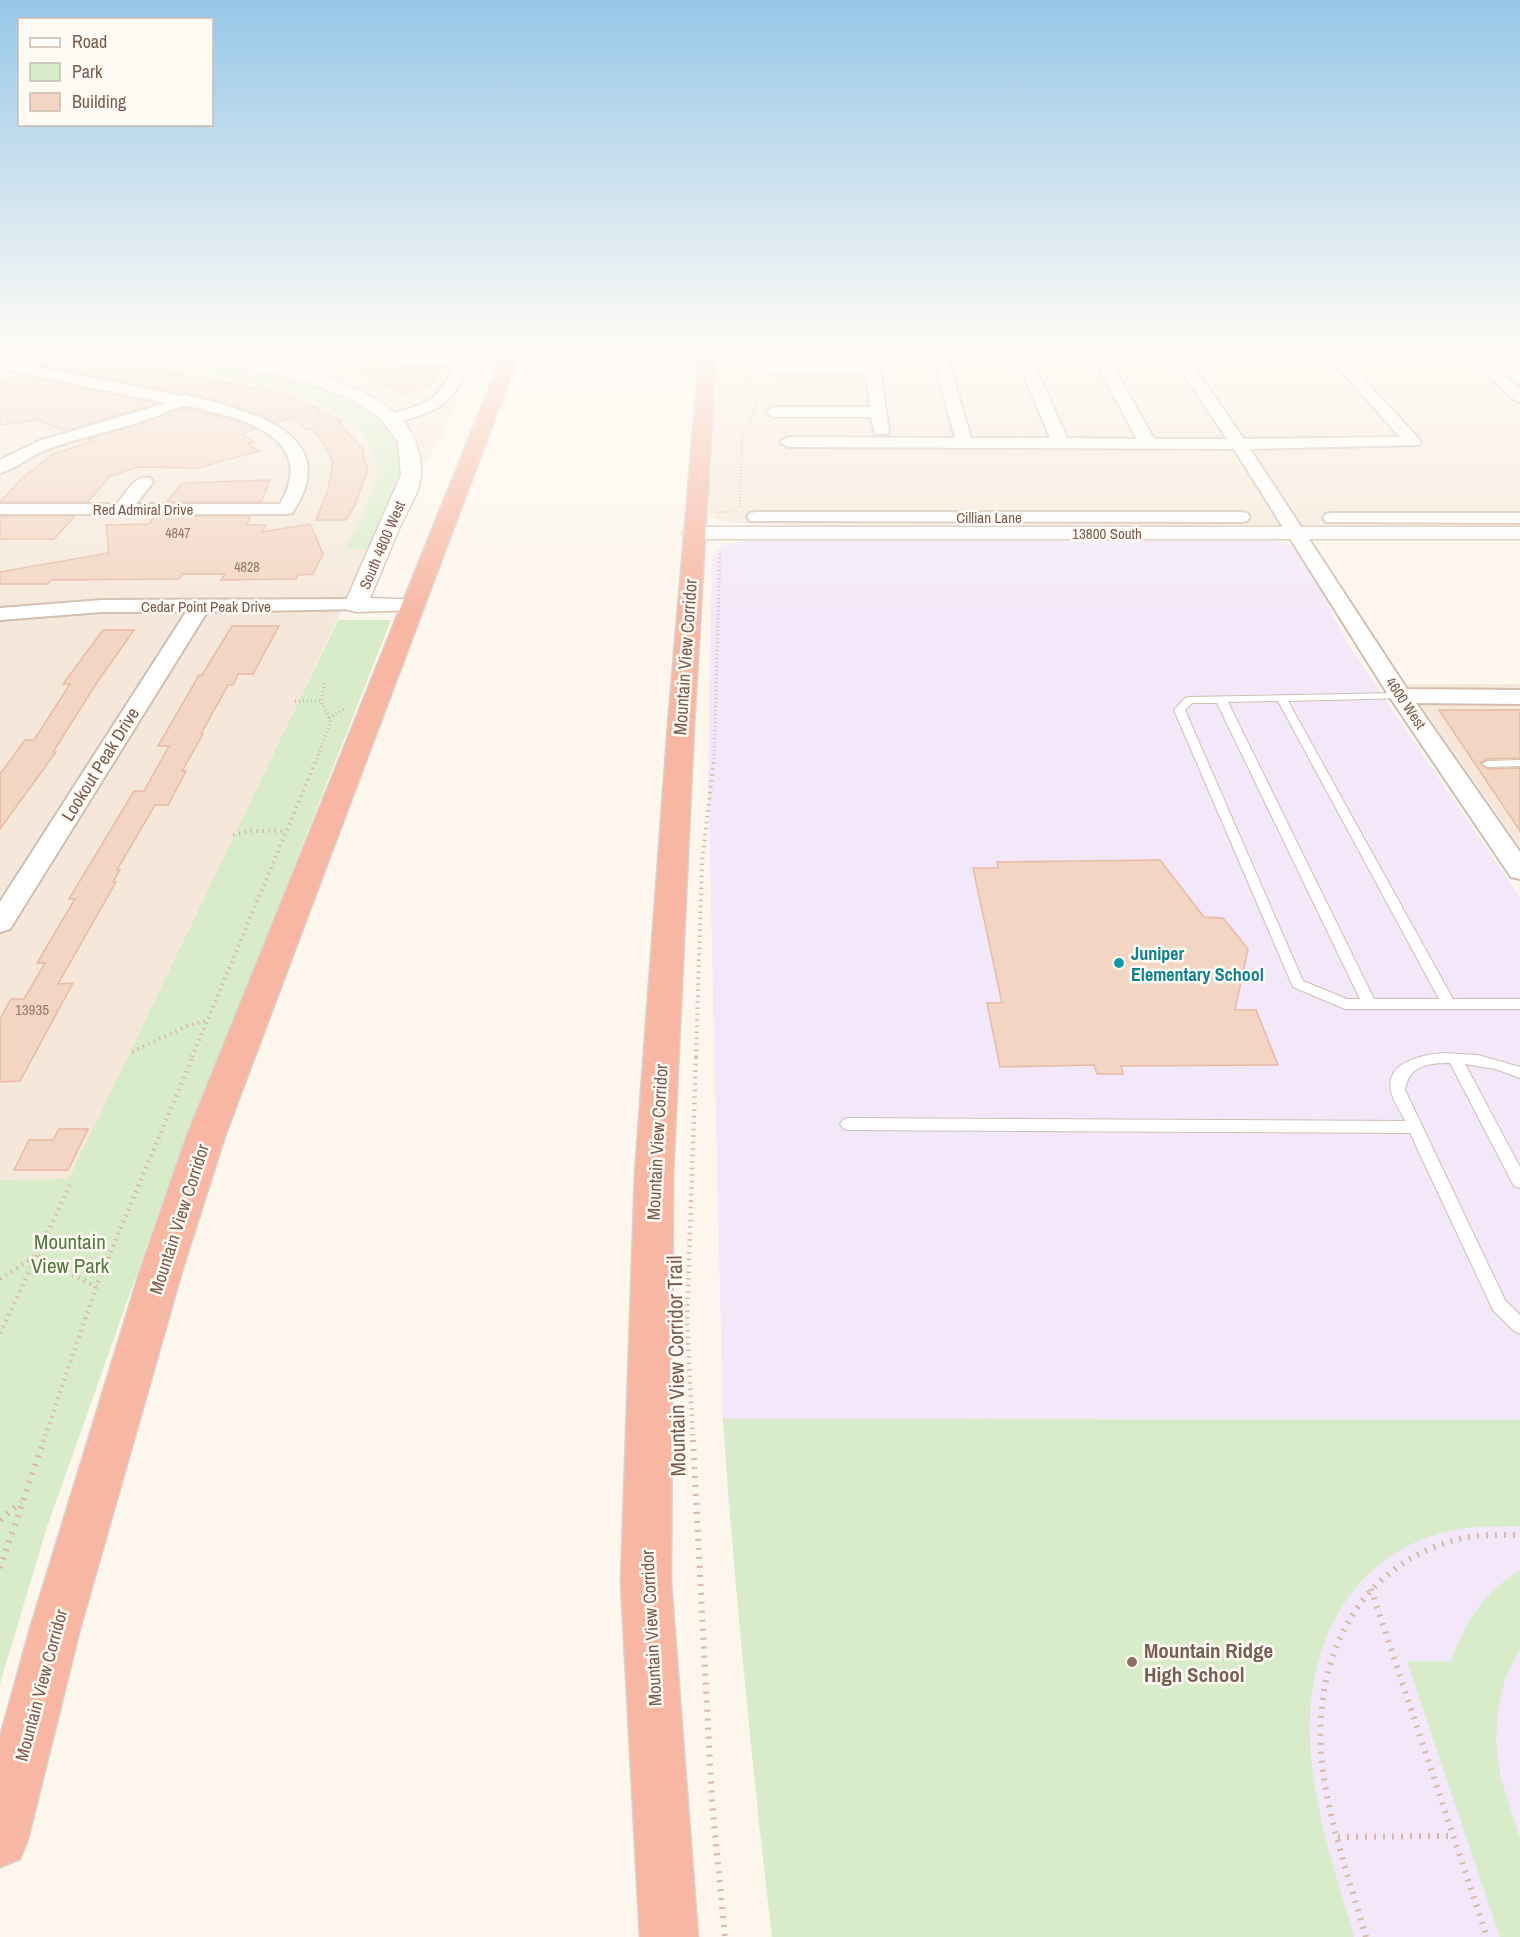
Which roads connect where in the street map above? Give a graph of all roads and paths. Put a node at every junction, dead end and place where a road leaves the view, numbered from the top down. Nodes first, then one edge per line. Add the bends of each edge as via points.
1 (30, 439) edge
2 (64, 439) edge
3 (286, 439) edge
4 (405, 439) edge
5 (479, 439) edge
6 (709, 439) edge
7 (742, 439) edge
8 (1146, 439) edge
9 (1236, 439) edge
10 (1411, 439) edge
11 (788, 442) dead end
12 (882, 442) joint
13 (964, 442) joint
14 (1060, 442) joint
15 (1148, 443) junction
16 (1239, 444) junction
17 (45, 445) junction
18 (0, 468) edge
19 (144, 482) dead end
20 (0, 509) edge
21 (122, 509) junction
22 (756, 517) dead end
23 (1241, 517) dead end
24 (1332, 518) dead end
25 (1520, 518) edge
26 (820, 525) junction
27 (1162, 525) junction
28 (1421, 525) junction
29 (710, 530) junction
30 (1297, 533) junction
31 (1520, 533) edge
32 (356, 605) junction
33 (412, 605) junction
34 (200, 606) junction
35 (0, 614) edge
36 (325, 681) dead end
37 (1400, 696) junction
38 (1520, 697) edge
39 (1281, 698) junction
40 (1221, 699) junction
41 (295, 701) dead end
42 (321, 701) junction
43 (344, 711) dead end
44 (329, 718) junction
45 (1488, 764) dead end
46 (1520, 764) edge
47 (286, 831) junction
48 (233, 835) dead end
49 (1520, 871) edge
50 (0, 923) edge
51 (1369, 1004) junction
52 (1449, 1004) junction
53 (1520, 1004) edge
54 (206, 1021) junction
55 (132, 1052) dead end
56 (1455, 1059) junction
57 (1520, 1073) edge
58 (848, 1124) dead end
59 (1415, 1127) junction
60 (1520, 1182) edge
61 (70, 1185) dead end
62 (37, 1255) junction
63 (0, 1279) edge
64 (96, 1287) junction
65 (0, 1318) edge
66 (5, 1323) junction
67 (1520, 1326) edge
68 (0, 1333) edge
69 (21, 1501) junction
70 (0, 1520) edge
71 (1520, 1535) edge
72 (0, 1568) edge
73 (1371, 1589) junction
74 (1453, 1836) junction
75 (1338, 1838) junction
76 (0, 1839) edge
77 (669, 1937) edge
78 (725, 1937) edge
79 (1366, 1937) edge
80 (1487, 1937) edge

1 - 17 street
2 - 17 street
3 - 21 street, Red Admiral Drive via 299,457 302,474 298,491 286,509
4 - 32 street, South 4800 West via 411,451 411,476
5 - 33 highway, Mountain View Corridor
6 - 29 highway, Mountain View Corridor
7 - 29 path via 739,512
8 - 15 street
9 - 16 street, 4600 West
10 - 16 street via 1413,442
11 - 12 street
12 - 13 street
13 - 14 street
14 - 15 street
15 - 16 street
16 - 30 street, 4600 West
17 - 18 street
19 - 21 street
20 - 21 street, Red Admiral Drive
22 - 26 street
23 - 27 street
24 - 28 street
25 - 28 street
26 - 27 street, 13800 South
26 - 29 street, 13800 South
27 - 30 street, 13800 South
28 - 30 street, 13800 South
28 - 31 street, 13800 South
29 - 77 highway, Mountain View Corridor via 653,1187 646,1581
29 - 78 path, Mountain View Corridor Trail via 724,547 720,551 714,768 702,862 687,1320 712,1802
30 - 37 street, 4600 West
32 - 33 street, Cedar Point Peak Drive
32 - 34 street, Cedar Point Peak Drive
33 - 76 highway, Mountain View Corridor via 206,1136 161,1271 55,1629
34 - 35 street, Cedar Point Peak Drive via 62,608
34 - 50 street, Lookout Peak Drive
36 - 42 path
37 - 38 street
37 - 39 lane
37 - 49 street, 4600 West
39 - 40 lane
39 - 52 lane
40 - 51 lane
40 - 51 lane via 1189,700 1179,710 1298,984 1345,1004
41 - 42 path
42 - 44 path
43 - 44 path
44 - 47 path via 329,730
45 - 46 lane
47 - 48 path
47 - 54 path
51 - 52 lane
52 - 53 lane
54 - 55 path
54 - 64 path
56 - 57 lane via 1479,1059
56 - 59 lane via 1424,1060 1404,1071 1398,1090
56 - 60 lane
58 - 59 lane
59 - 67 lane via 1499,1305
61 - 62 path
62 - 63 path
62 - 64 path
62 - 66 path
64 - 69 path
65 - 66 path
66 - 68 path
69 - 70 path
69 - 72 path
71 - 73 path via 1448,1541 1398,1563
73 - 74 path
73 - 75 path via 1361,1597 1338,1638 1325,1688 1321,1748
74 - 75 path
74 - 80 path
75 - 79 path

